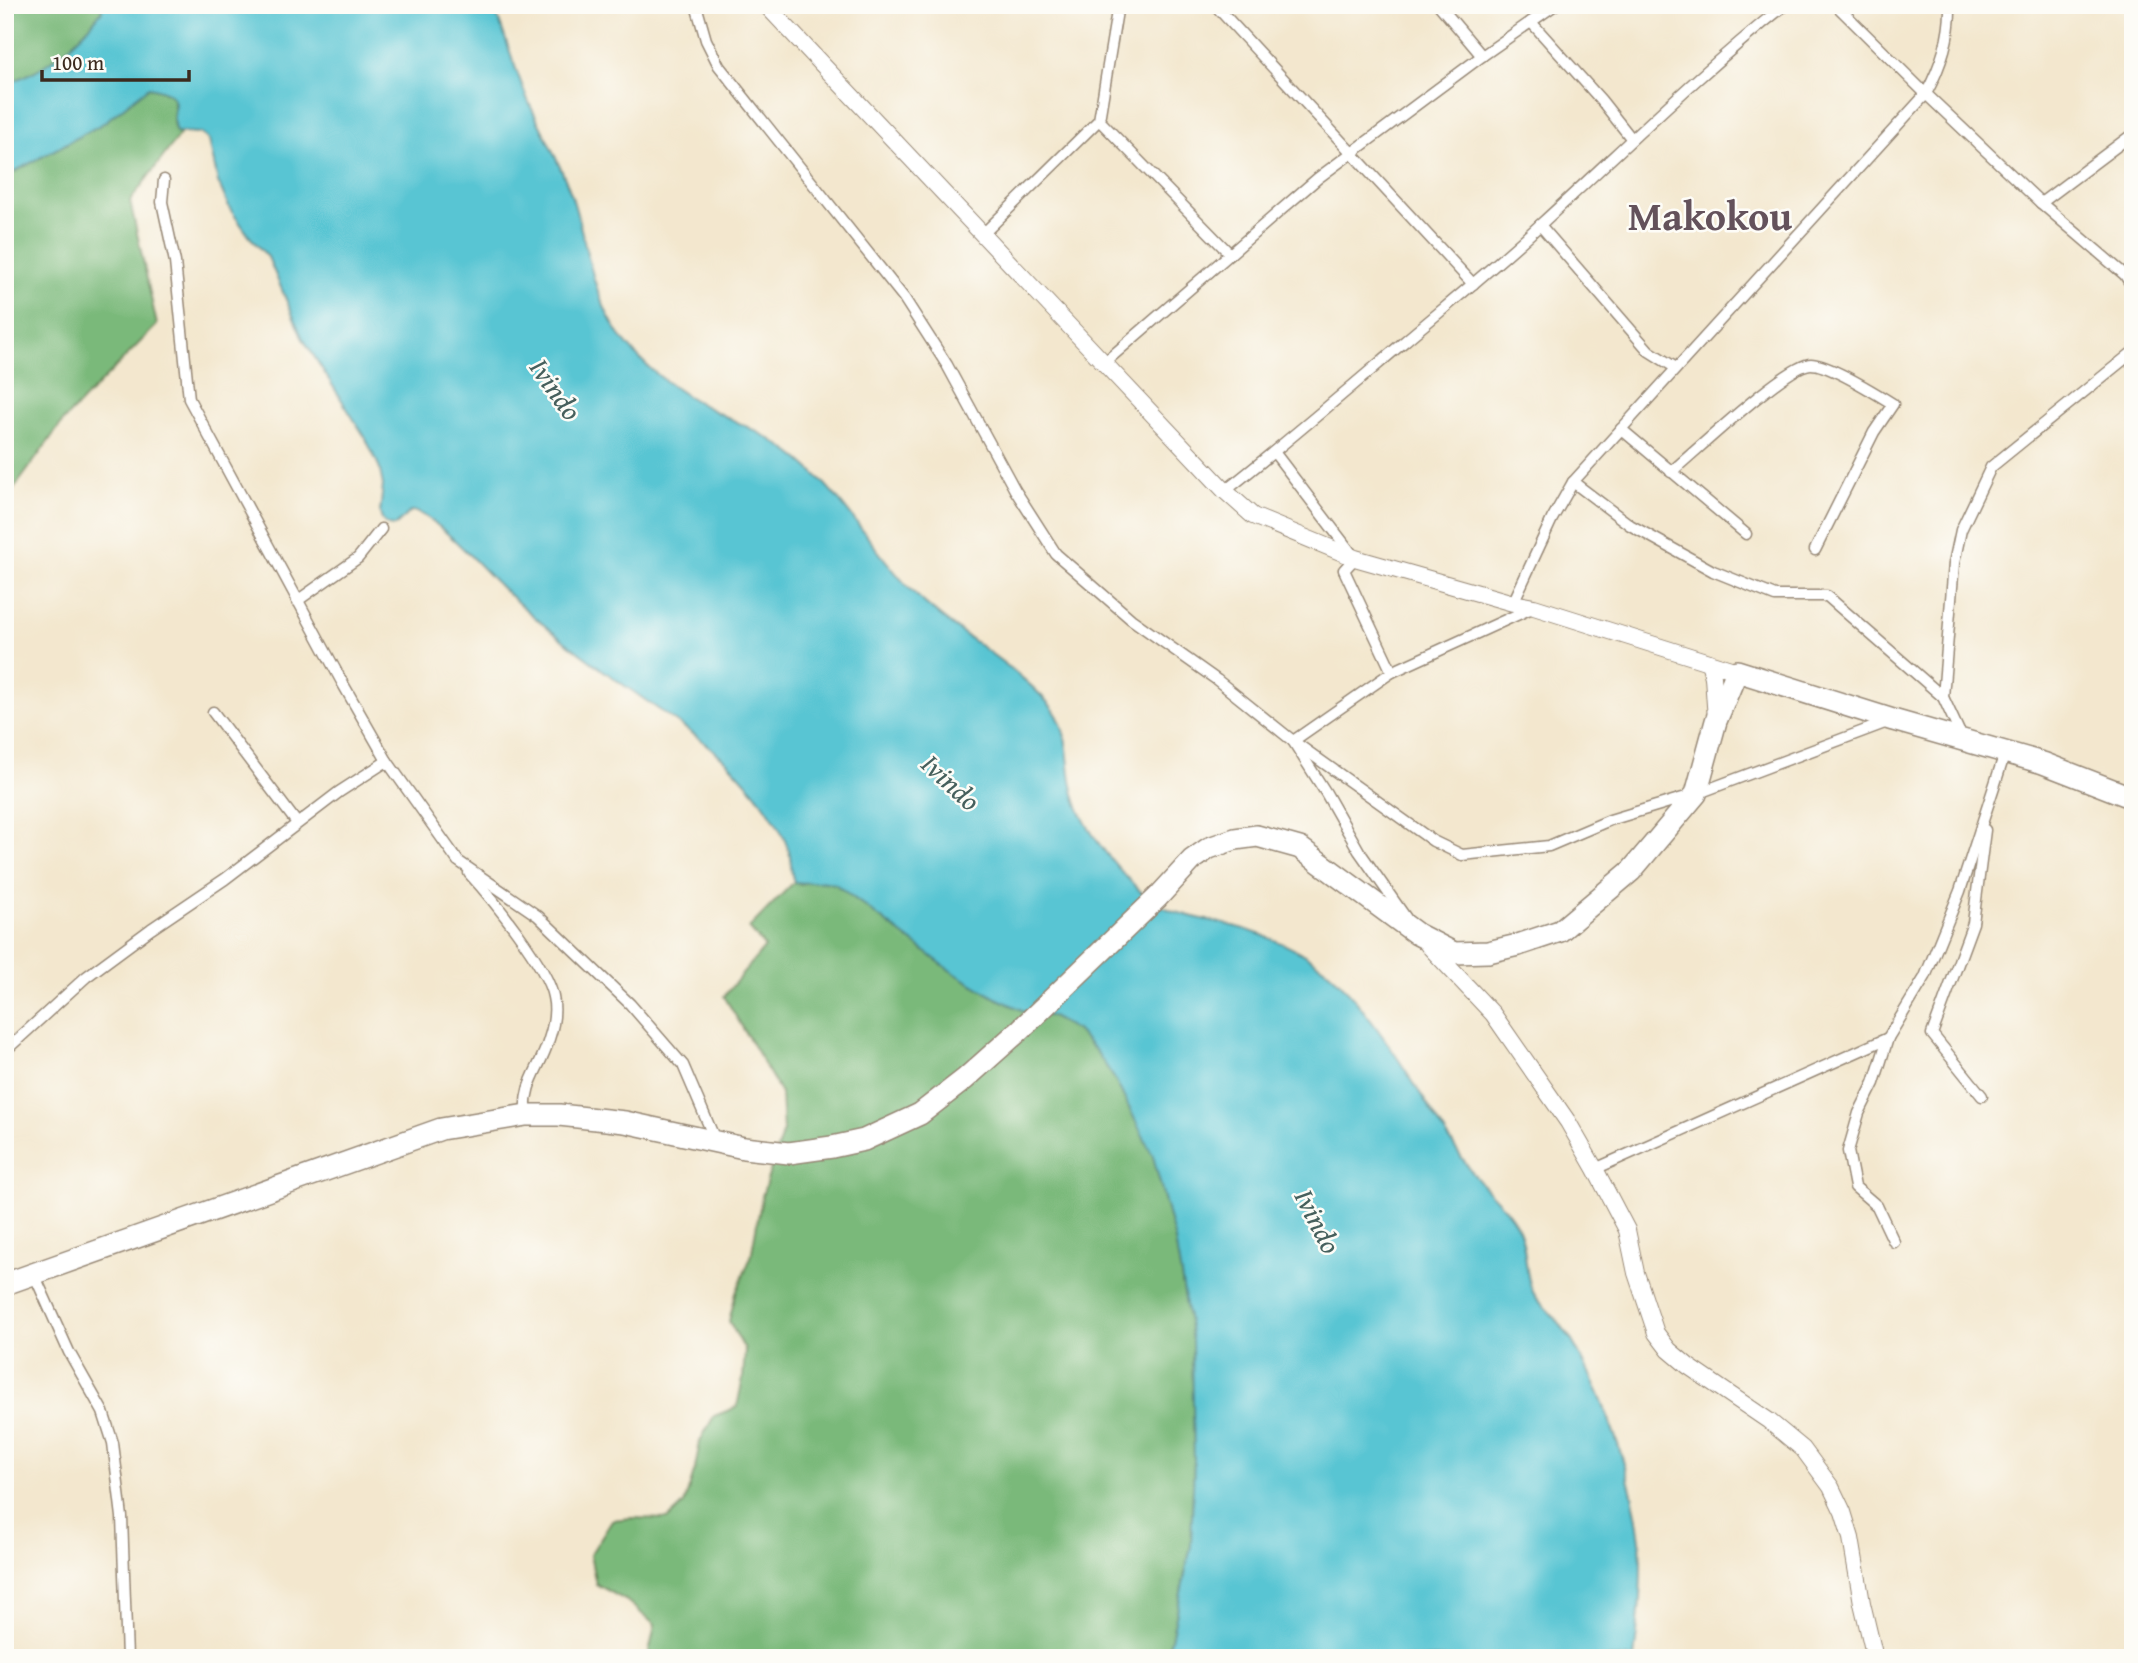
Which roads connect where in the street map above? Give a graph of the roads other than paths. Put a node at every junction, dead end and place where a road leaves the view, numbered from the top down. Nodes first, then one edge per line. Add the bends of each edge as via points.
1 (696, 5) edge
2 (766, 5) edge
3 (1118, 5) edge
4 (1216, 5) edge
5 (1439, 5) edge
6 (1555, 5) edge
7 (1785, 5) edge
8 (1836, 5) edge
9 (1950, 5) edge
10 (1531, 22) junction
11 (1482, 56) junction
12 (1926, 94) junction
13 (1099, 120) junction
14 (2133, 134) edge
15 (1632, 138) junction
16 (1353, 153) junction
17 (164, 180) dead end
18 (2041, 203) junction
19 (1540, 225) junction
20 (983, 234) junction
21 (1230, 254) junction
22 (1473, 284) junction
23 (2133, 288) edge
24 (2133, 352) edge
25 (1104, 363) junction
26 (1676, 368) junction
27 (1621, 429) junction
28 (1274, 452) junction
29 (1671, 472) junction
30 (1573, 482) junction
31 (1225, 491) junction
32 (381, 528) dead end
33 (1746, 534) dead end
34 (1815, 550) dead end
35 (1355, 558) junction
36 (297, 600) junction
37 (1513, 603) junction
38 (1534, 607) junction
39 (1709, 662) junction
40 (1737, 671) junction
41 (1392, 672) junction
42 (1944, 697) junction
43 (213, 712) dead end
44 (1716, 720) junction
45 (1893, 720) junction
46 (1963, 740) junction
47 (1293, 741) junction
48 (2005, 753) junction
49 (387, 761) junction
50 (1696, 794) junction
51 (2133, 798) edge
52 (1989, 806) junction
53 (297, 823) junction
54 (458, 861) junction
55 (1417, 934) junction
56 (1888, 1038) junction
57 (5, 1051) edge
58 (1982, 1096) dead end
59 (526, 1115) junction
60 (716, 1142) junction
61 (1595, 1169) junction
62 (1894, 1242) dead end
63 (34, 1274) junction
64 (5, 1284) edge
65 (127, 1658) edge
66 (1875, 1658) edge

1 - 47 street via 719,66 904,298 1056,554 1131,619
2 - 20 street
3 - 13 street
4 - 16 street
5 - 11 street
6 - 10 street
7 - 15 street
8 - 12 street
9 - 12 street via 1951,26
10 - 11 street
10 - 15 street
11 - 16 street
12 - 18 street
12 - 26 street
13 - 20 street
13 - 21 street
14 - 18 street
15 - 19 street
16 - 21 street
16 - 22 street
17 - 36 street via 162,202 175,262 189,399
18 - 23 street via 2125,275
19 - 22 street
19 - 26 street via 1649,351
20 - 25 street
21 - 25 street
22 - 28 street
24 - 42 street via 1991,467 1961,530 1956,552
25 - 31 street
26 - 27 street
27 - 29 street
27 - 30 street
28 - 31 street
28 - 35 street
29 - 33 street
29 - 34 street via 1780,379 1803,366 1814,364 1856,382 1894,404 1874,432
30 - 37 street
30 - 42 street via 1630,525 1713,571 1775,596 1827,596
31 - 35 street via 1253,516
32 - 36 street via 358,558
35 - 37 street
35 - 41 street via 1344,570
36 - 49 street
37 - 38 street
38 - 39 street
38 - 41 street
39 - 40 street
39 - 44 street
40 - 44 highway
40 - 45 highway
41 - 47 street
42 - 46 street
43 - 53 street
44 - 50 highway
45 - 46 highway
45 - 50 street
46 - 48 highway
47 - 50 street via 1433,841 1462,855 1549,846 1610,820
47 - 55 street via 1359,851
48 - 51 highway
48 - 52 street
49 - 53 street
49 - 54 street
50 - 55 highway via 1631,871 1560,932 1488,951 1454,953
52 - 56 street via 1925,977
52 - 58 street via 1973,923 1932,1034
53 - 57 street via 86,977
54 - 59 street via 535,958 553,996 554,1019 529,1080
54 - 60 street via 538,916 630,1004 683,1065
55 - 60 highway via 1300,848 1257,836 1235,839 1192,860 1021,1029 920,1114 864,1140 789,1153
55 - 61 street via 1493,1014
56 - 61 street
56 - 62 street via 1847,1151 1855,1187 1877,1206
59 - 60 highway via 590,1117
59 - 63 highway via 441,1129
61 - 66 street via 1627,1230 1656,1333 1688,1366 1803,1449 1831,1487 1851,1538
63 - 64 highway
63 - 65 street via 69,1352 103,1412 113,1443 122,1517

